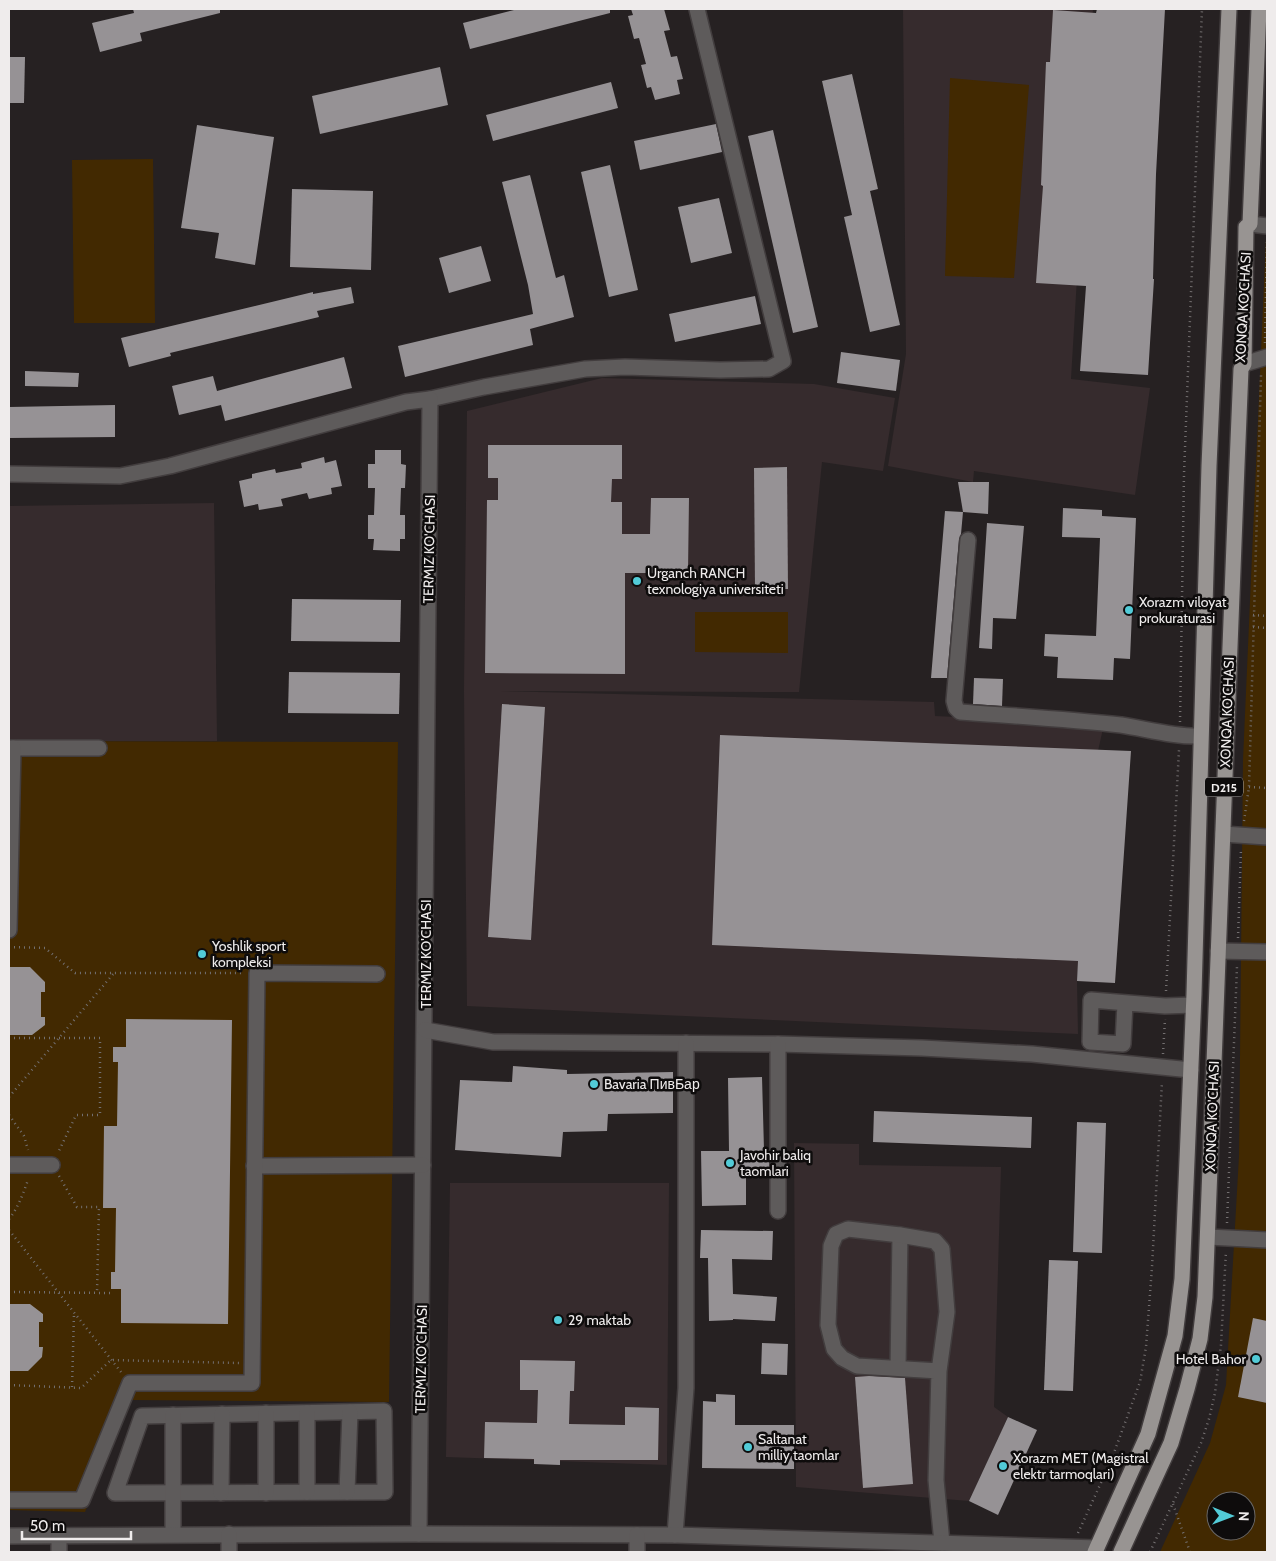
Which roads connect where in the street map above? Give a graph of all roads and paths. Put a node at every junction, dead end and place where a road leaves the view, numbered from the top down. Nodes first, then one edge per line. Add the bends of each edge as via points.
1 (697, 9) edge
2 (1202, 9) edge
3 (1229, 9) edge
4 (1259, 9) edge
5 (1250, 224) junction
6 (1267, 226) edge
7 (1267, 357) edge
8 (1244, 364) junction
9 (430, 399) junction
10 (1236, 465) junction
11 (1209, 466) junction
12 (9, 474) edge
13 (968, 540) dead end
14 (1254, 615) dead end
15 (1267, 616) edge
16 (1253, 627) dead end
17 (1267, 628) edge
18 (1180, 734) junction
19 (1200, 736) junction
20 (11, 748) edge
21 (99, 748) dead end
22 (1248, 787) dead end
23 (1267, 788) edge
24 (1223, 834) junction
25 (1267, 837) edge
26 (9, 930) edge
27 (9, 948) edge
28 (1218, 951) junction
29 (1267, 952) edge
30 (114, 973) junction
31 (257, 973) junction
32 (377, 974) dead end
33 (1216, 995) junction
34 (1194, 999) junction
35 (1125, 1003) dead end
36 (1165, 1006) junction
37 (425, 1030) junction
38 (9, 1038) edge
39 (59, 1038) junction
40 (686, 1043) junction
41 (778, 1044) junction
42 (1163, 1067) junction
43 (1191, 1070) junction
44 (9, 1097) edge
45 (9, 1165) edge
46 (52, 1165) junction
47 (423, 1165) junction
48 (254, 1166) junction
49 (778, 1211) dead end
50 (9, 1230) edge
51 (900, 1235) junction
52 (1208, 1237) junction
53 (1267, 1240) edge
54 (9, 1292) edge
55 (58, 1293) junction
56 (97, 1293) junction
57 (110, 1293) dead end
58 (74, 1313) junction
59 (111, 1360) junction
60 (251, 1363) junction
61 (898, 1368) junction
62 (939, 1371) junction
63 (130, 1383) junction
64 (9, 1385) edge
65 (72, 1388) junction
66 (350, 1412) junction
67 (266, 1413) junction
68 (306, 1413) junction
69 (222, 1414) junction
70 (173, 1415) junction
71 (266, 1492) junction
72 (307, 1492) junction
73 (347, 1492) junction
74 (173, 1493) junction
75 (221, 1493) junction
76 (9, 1500) edge
77 (1173, 1504) dead end
78 (173, 1534) junction
79 (229, 1534) junction
80 (418, 1534) junction
81 (637, 1535) junction
82 (675, 1535) junction
83 (9, 1536) edge
84 (59, 1536) junction
85 (942, 1542) junction
86 (1071, 1548) junction
87 (1096, 1550) edge
88 (59, 1552) edge
89 (229, 1552) edge
90 (637, 1552) edge
91 (1121, 1552) edge
92 (1190, 1552) edge

1 - 9 street via 784,361 769,369 584,369
2 - 18 path via 1184,474
3 - 11 main road, XONQA KO'CHASI / D215
4 - 5 main road, XONQA KO'CHASI / D215
5 - 6 street
5 - 8 main road, XONQA KO'CHASI / D215 via 1246,228
7 - 8 street
8 - 10 main road, XONQA KO'CHASI / D215 via 1241,369
9 - 12 street via 406,402 170,466 120,476
9 - 37 street, TERMIZ KO'CHASI
10 - 11 main road
10 - 24 main road, XONQA KO'CHASI / D215
11 - 19 main road, XONQA KO'CHASI / D215
13 - 18 street via 954,701 960,712 1071,720
14 - 15 path
16 - 17 path
18 - 19 street
18 - 36 path
19 - 34 main road, XONQA KO'CHASI / D215
20 - 21 street
20 - 26 street
22 - 23 path
24 - 25 street
24 - 28 main road, XONQA KO'CHASI / D215
27 - 30 path via 45,948 75,973
28 - 29 street
28 - 33 main road, XONQA KO'CHASI / D215
30 - 31 path
30 - 39 path
31 - 32 street
31 - 48 street
33 - 34 main road
33 - 52 main road, XONQA KO'CHASI / D215
34 - 36 street
34 - 43 main road, XONQA KO'CHASI / D215
35 - 36 street
36 - 42 path
37 - 40 street via 493,1042
37 - 47 street, TERMIZ KO'CHASI
38 - 39 path
39 - 44 path
39 - 46 path via 100,1038 100,1115 76,1115
40 - 41 street
40 - 82 street via 686,1388
41 - 42 street via 1032,1054
41 - 49 street
42 - 43 street
42 - 86 path via 1146,1347 1140,1382 1111,1461
43 - 87 main road, XONQA KO'CHASI / D215 via 1182,1279 1175,1336 1148,1434
45 - 46 street
46 - 56 path via 77,1207 99,1208
47 - 48 street
47 - 80 street, TERMIZ KO'CHASI
48 - 60 street
50 - 55 path
51 - 61 street
51 - 61 street via 848,1229 836,1234 831,1246 828,1325 834,1349 842,1358 857,1366
51 - 62 street via 935,1241 942,1249 947,1312
52 - 53 street
52 - 91 main road, XONQA KO'CHASI / D215 via 1200,1339 1187,1389 1170,1443
54 - 55 path
55 - 56 path
55 - 58 path
56 - 57 path
58 - 59 path
58 - 65 path
59 - 60 path
59 - 63 path
59 - 65 path via 81,1388
60 - 63 street via 252,1383
61 - 62 street
62 - 85 street via 936,1480
63 - 76 street via 82,1500
64 - 65 path
66 - 68 street
66 - 73 street
66 - 73 street via 384,1411 385,1492
67 - 68 street
67 - 69 street
67 - 71 street
68 - 72 street
69 - 70 street
69 - 75 street
70 - 74 street
70 - 74 street via 142,1416 115,1493
71 - 72 street
71 - 75 street
72 - 73 street
74 - 75 street
74 - 78 street
77 - 92 path
78 - 79 street
78 - 84 street
79 - 80 street
79 - 89 street
80 - 81 street
81 - 82 street
81 - 90 street
82 - 85 street
83 - 84 street
84 - 88 street
85 - 86 street
86 - 87 street

